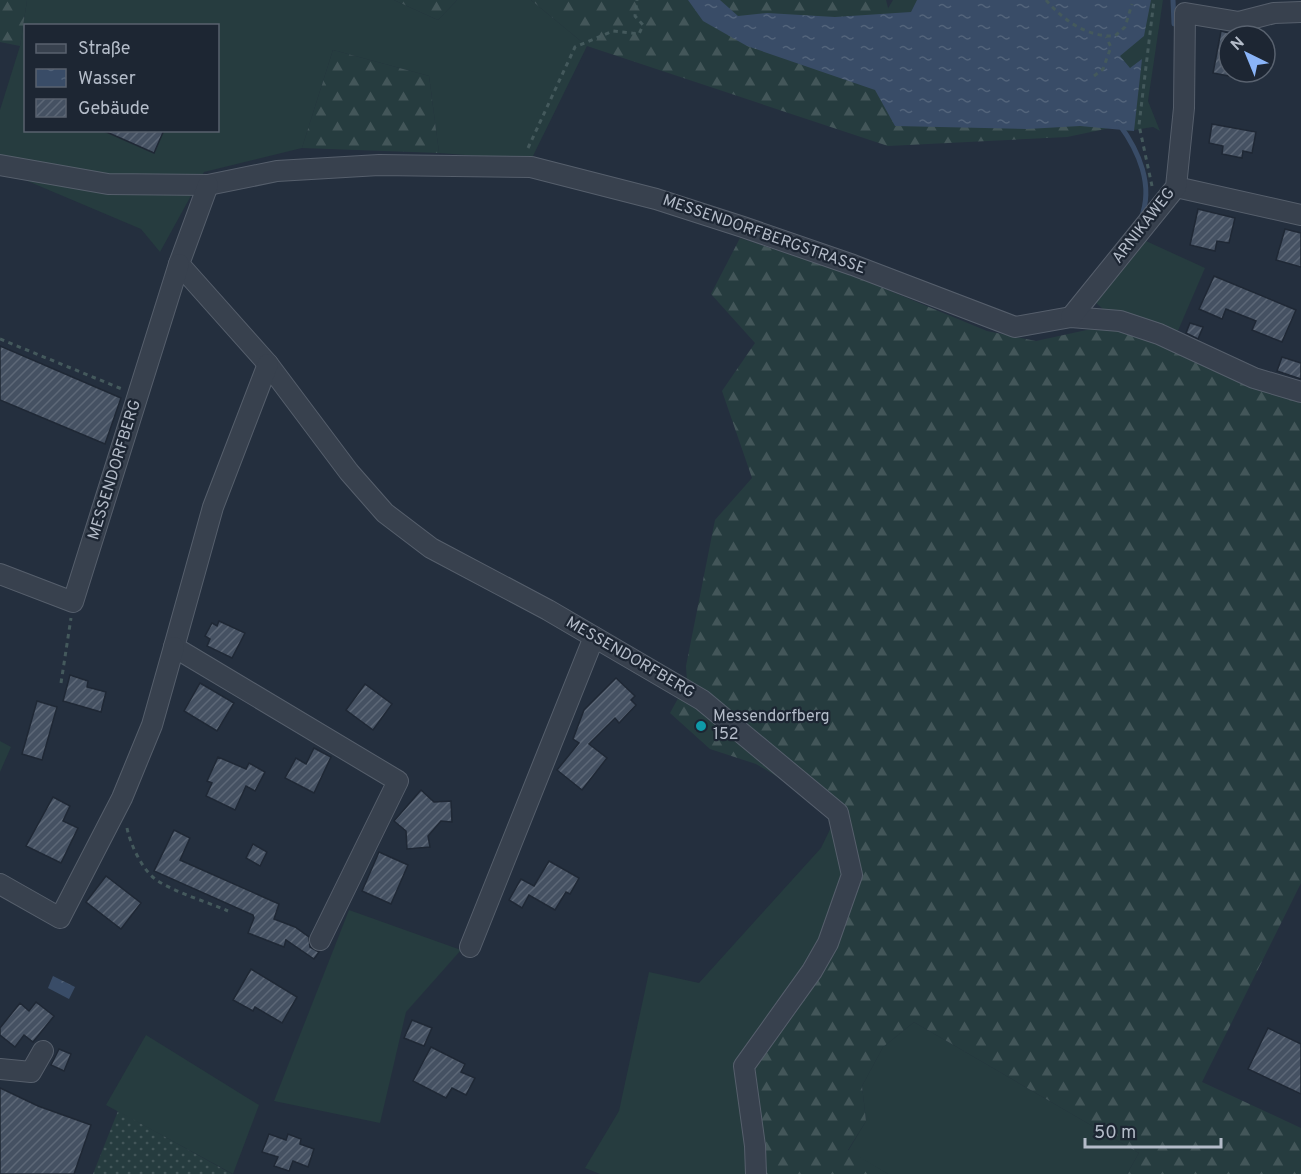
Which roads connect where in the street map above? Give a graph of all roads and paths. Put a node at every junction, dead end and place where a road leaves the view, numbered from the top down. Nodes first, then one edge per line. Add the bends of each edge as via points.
1 (637, 0) edge
2 (1046, 0) edge
3 (1154, 0) edge
4 (1132, 4) dead end
5 (1301, 12) edge
6 (1106, 36) junction
7 (1094, 76) dead end
8 (0, 165) edge
9 (519, 167) junction
10 (208, 185) junction
11 (1176, 187) junction
12 (1154, 215) junction
13 (1301, 215) edge
14 (179, 264) junction
15 (1071, 317) junction
16 (0, 339) edge
17 (268, 364) junction
18 (143, 380) junction
19 (1301, 392) edge
20 (0, 574) edge
21 (73, 602) junction
22 (594, 637) junction
23 (174, 647) junction
24 (61, 683) dead end
25 (122, 798) junction
26 (0, 884) edge
27 (228, 911) dead end
28 (320, 940) dead end
29 (470, 947) dead end
30 (43, 1051) dead end
31 (0, 1069) edge
32 (756, 1174) edge

1 - 9 path via 635,16 643,25 639,33 613,31 575,46
2 - 6 path via 1074,24 1089,33
3 - 12 path via 1139,125 1151,177
4 - 6 path via 1125,27 1115,36
5 - 11 street, ARNIKAWEG via 1274,13 1239,22 1185,13 1184,108
6 - 7 path via 1111,47 1102,69
8 - 10 street via 108,184
9 - 10 street, MESSENDORFBERGSTRASSE via 379,165 277,171
9 - 15 street, MESSENDORFBERGSTRASSE via 656,199 710,216 1015,327
10 - 14 street, MESSENDORFBERG
11 - 12 street, ARNIKAWEG
11 - 13 street
12 - 15 street, ARNIKAWEG
14 - 17 street, MESSENDORFBERG
14 - 18 street, MESSENDORFBERG
15 - 19 street, MESSENDORFBERGSTRASSE via 1120,321 1159,334 1254,378
16 - 18 path via 122,389
17 - 22 street, MESSENDORFBERG via 349,472 386,513 432,548
17 - 23 street via 213,507
18 - 21 street, MESSENDORFBERG
20 - 21 street
21 - 24 path
22 - 29 street
22 - 32 street, MESSENDORFBERG via 702,700 838,813 852,875 828,943 744,1066
23 - 25 street via 152,725
23 - 28 street via 398,780
25 - 26 street via 60,918
25 - 27 path via 129,837 156,880
30 - 31 street via 31,1072

